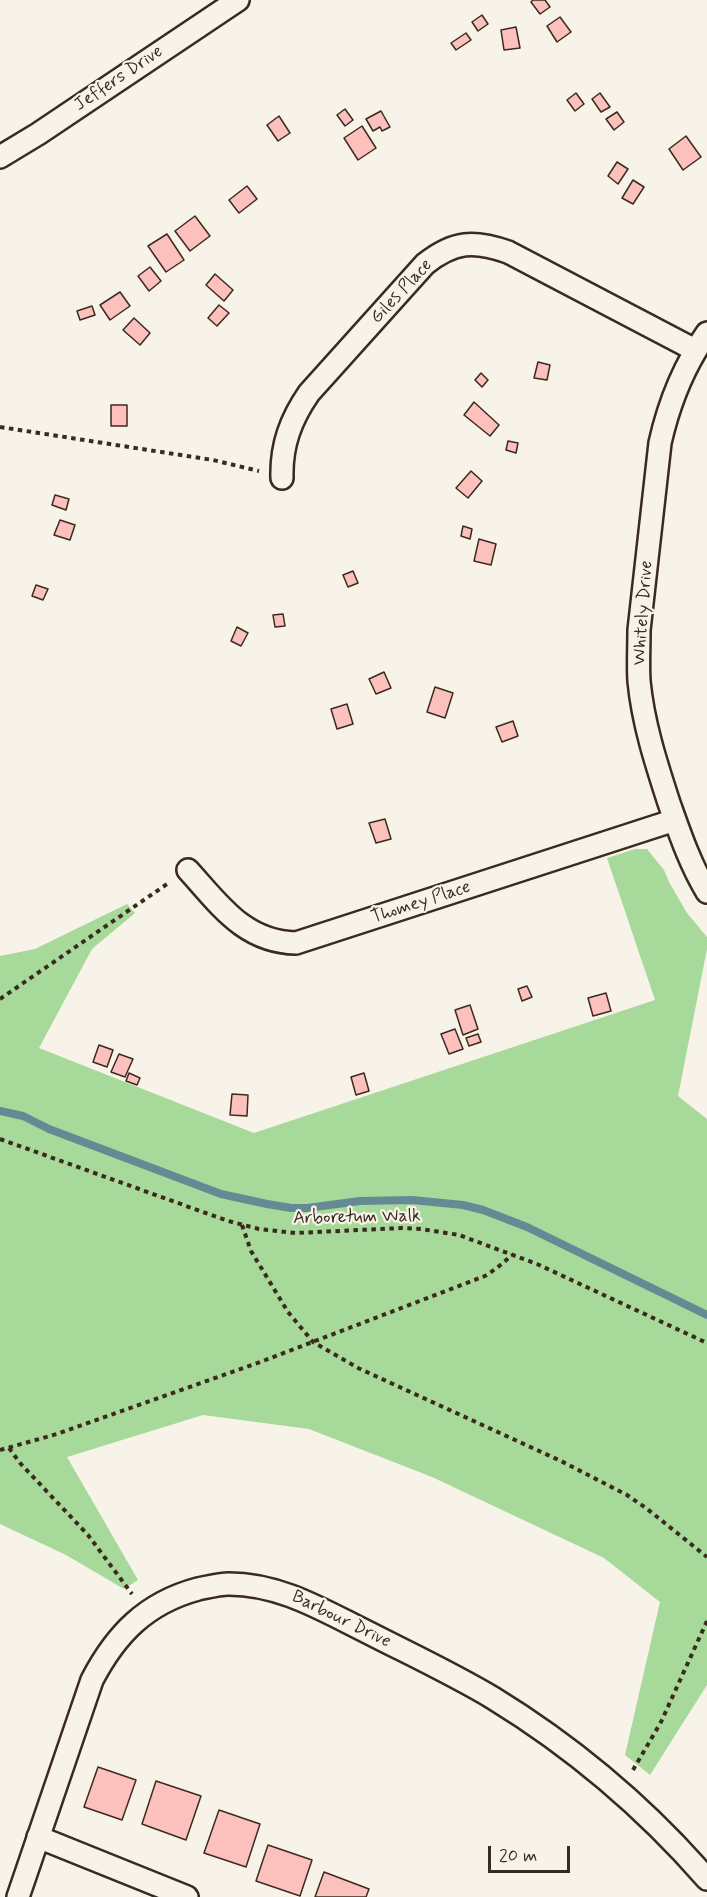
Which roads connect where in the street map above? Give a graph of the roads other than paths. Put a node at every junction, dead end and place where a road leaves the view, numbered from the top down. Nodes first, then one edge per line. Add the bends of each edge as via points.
1 (238, 0) edge
2 (0, 157) edge
3 (701, 342) edge
4 (282, 478) road end
5 (675, 820) junction
6 (188, 870) road end
7 (707, 892) edge
8 (38, 1837) junction
9 (707, 1879) edge
10 (18, 1897) edge
11 (187, 1897) edge

1 - 2 street, Jeffers Drive
3 - 4 street, Giles Place via 508,252 476,244 446,249 425,264 309,393 287,435
3 - 5 street, Whitely Drive via 681,376 660,443 639,630 643,707
5 - 6 street, Thomey Place via 296,943 269,940 244,927
5 - 7 street, Whitely Drive
8 - 9 street, Barbour Drive via 92,1680 129,1626 146,1612 183,1593 227,1584 251,1585 302,1600 494,1699 553,1738 618,1790
8 - 10 street, Barbour Drive
8 - 11 street

